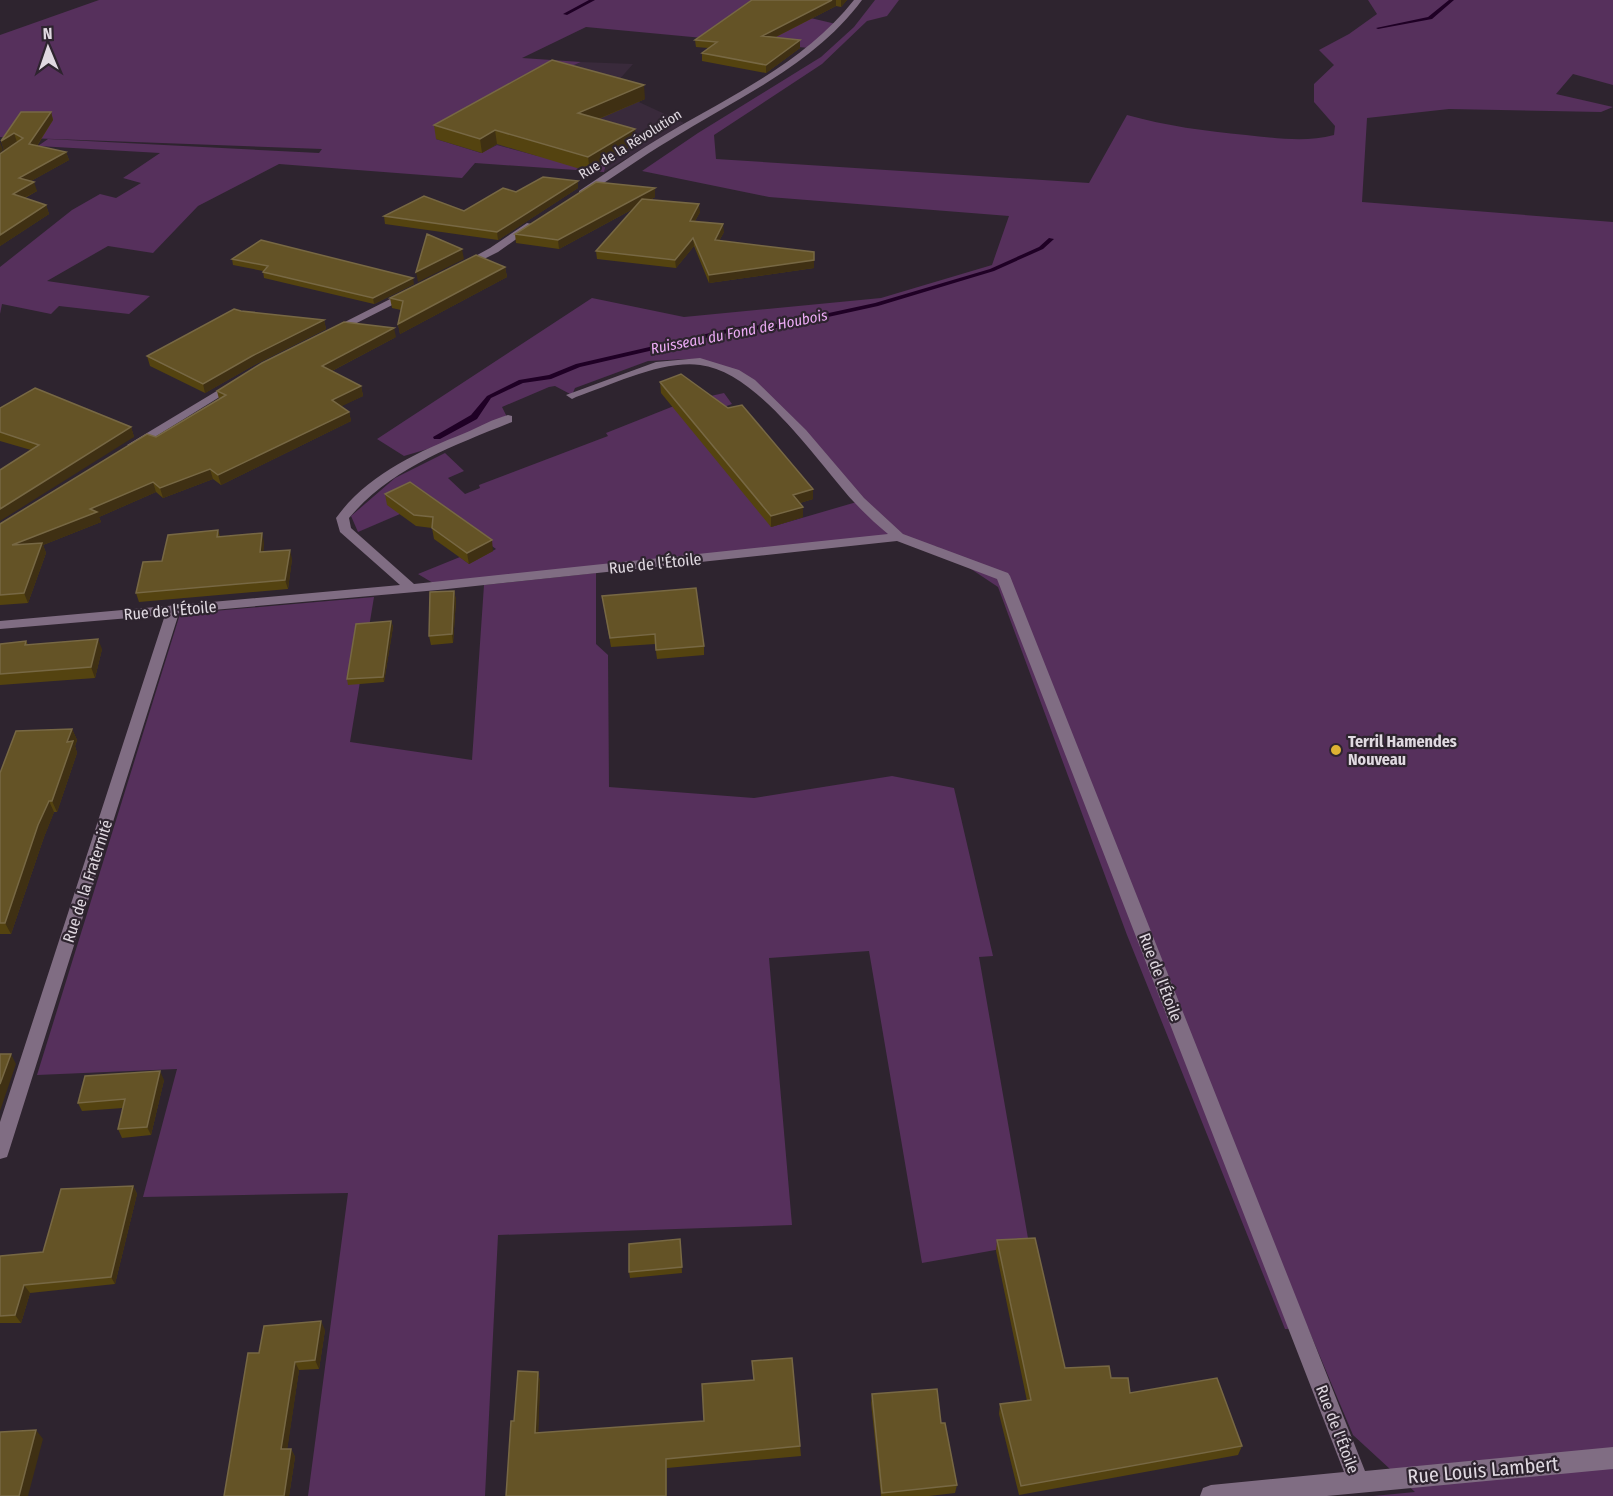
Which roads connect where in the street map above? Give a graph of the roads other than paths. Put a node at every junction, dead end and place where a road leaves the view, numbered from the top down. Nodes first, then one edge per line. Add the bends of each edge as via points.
1 (858, 0) edge
2 (573, 199) edge
3 (543, 218) edge
4 (453, 270) edge
5 (423, 286) edge
6 (321, 337) edge
7 (249, 375) edge
8 (572, 395) dead end
9 (508, 419) dead end
10 (128, 448) edge
11 (898, 537) junction
12 (411, 588) junction
13 (173, 611) junction
14 (0, 625) edge
15 (0, 1151) edge
16 (1613, 1458) edge
17 (1359, 1482) junction
18 (1211, 1496) edge

1 - 2 street, Rue de la Révolution via 789,66 666,138
3 - 4 street via 494,250
5 - 6 street
7 - 10 street
8 - 11 street, Rue de l'Étoile via 660,364 700,361 735,372 751,382 795,426 860,501
9 - 12 street via 402,468 366,492 342,518 345,529
11 - 12 street, Rue de l'Étoile
11 - 17 street, Rue de l'Étoile via 1003,576
12 - 13 street, Rue de l'Étoile
13 - 14 street, Rue de l'Étoile
13 - 15 street, Rue de la Fraternité
16 - 17 street, Rue Louis Lambert
17 - 18 street, Rue Louis Lambert

